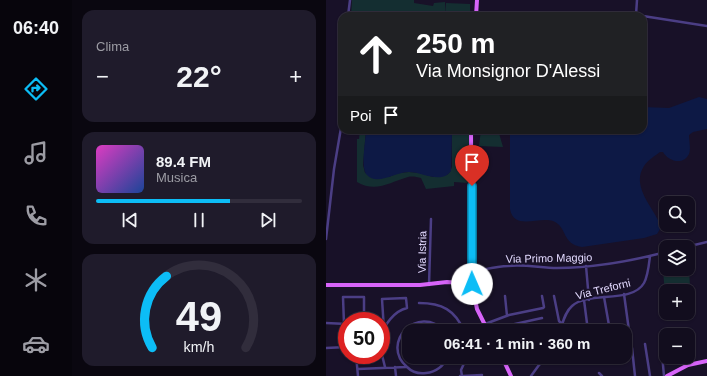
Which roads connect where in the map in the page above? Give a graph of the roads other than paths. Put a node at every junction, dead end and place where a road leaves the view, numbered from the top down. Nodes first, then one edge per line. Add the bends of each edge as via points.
1 (350, 0) edge
2 (477, 0) edge
3 (637, 0) edge
4 (348, 12) edge
5 (476, 12) edge
6 (636, 12) edge
7 (647, 17) edge
8 (707, 26) edge
9 (340, 134) edge
10 (471, 134) edge
11 (430, 219) dead end
12 (326, 239) edge
13 (707, 242) edge
14 (695, 245) edge
15 (659, 254) edge
16 (650, 256) junction
17 (586, 266) junction
18 (471, 272) junction
19 (472, 284) junction
20 (326, 285) edge
21 (429, 285) junction
22 (624, 294) junction
23 (505, 296) dead end
24 (542, 296) dead end
25 (554, 296) dead end
26 (604, 297) junction
27 (584, 300) junction
28 (589, 300) junction
29 (419, 304) dead end
30 (345, 312) edge
31 (364, 312) edge
32 (507, 316) junction
33 (542, 318) dead end
34 (326, 323) edge
35 (338, 324) edge
36 (412, 324) edge
37 (435, 324) edge
38 (461, 324) edge
39 (484, 324) edge
40 (493, 324) edge
41 (508, 324) edge
42 (562, 324) joint
43 (587, 324) edge
44 (609, 324) edge
45 (628, 324) edge
46 (384, 330) joint
47 (402, 334) edge
48 (645, 344) dead end
49 (338, 347) edge
50 (326, 348) edge
51 (632, 348) dead end
52 (402, 361) edge
53 (707, 361) edge
54 (357, 364) edge
55 (384, 364) edge
56 (404, 364) edge
57 (443, 364) edge
58 (464, 364) edge
59 (505, 364) edge
60 (539, 364) edge
61 (665, 364) edge
62 (385, 367) junction
63 (395, 367) junction
64 (406, 367) junction
65 (358, 369) junction
66 (417, 372) junction
67 (599, 373) dead end
68 (482, 375) edge
69 (358, 376) edge
70 (396, 376) edge
71 (418, 376) edge
72 (461, 376) edge
73 (511, 376) edge
74 (531, 376) edge
75 (602, 376) edge
76 (635, 376) edge
77 (650, 376) edge
78 (668, 376) edge

1 - 4 street
2 - 5 main road
3 - 6 street
7 - 8 street
9 - 12 street
10 - 18 main road
11 - 21 street, Via Istria
13 - 14 street
15 - 16 street
16 - 17 street, Via Primo Maggio
16 - 22 street, Via Treforni via 643,284 637,290
17 - 18 street, Via Primo Maggio via 506,266
17 - 28 street
18 - 19 main road
19 - 21 main road via 447,282
19 - 39 main road via 477,309
20 - 21 main road
22 - 26 street, Via Treforni
22 - 45 street
23 - 32 street
24 - 32 street via 543,308
25 - 42 street via 559,321
26 - 28 street, Via Treforni
26 - 44 street
27 - 28 street, Via Treforni
27 - 42 street, Via Treforni via 570,308
27 - 43 street
29 - 38 street via 436,304 445,308
30 - 31 street via 343,297 364,297
32 - 40 street
33 - 41 street
34 - 35 street
36 - 37 street via 426,321
46 - 46 street via 395,314 407,308 406,298 382,298
47 - 52 street via 398,350
48 - 77 street
49 - 50 street
51 - 76 street
53 - 78 main road via 688,365
54 - 65 street
55 - 62 street
56 - 64 street
57 - 66 street via 434,371
58 - 72 street
59 - 73 main road
60 - 74 street
61 - 78 street
62 - 63 street
62 - 65 street
63 - 64 street
63 - 70 street
64 - 66 street
65 - 69 street
66 - 71 street
67 - 75 street
68 - 72 street

